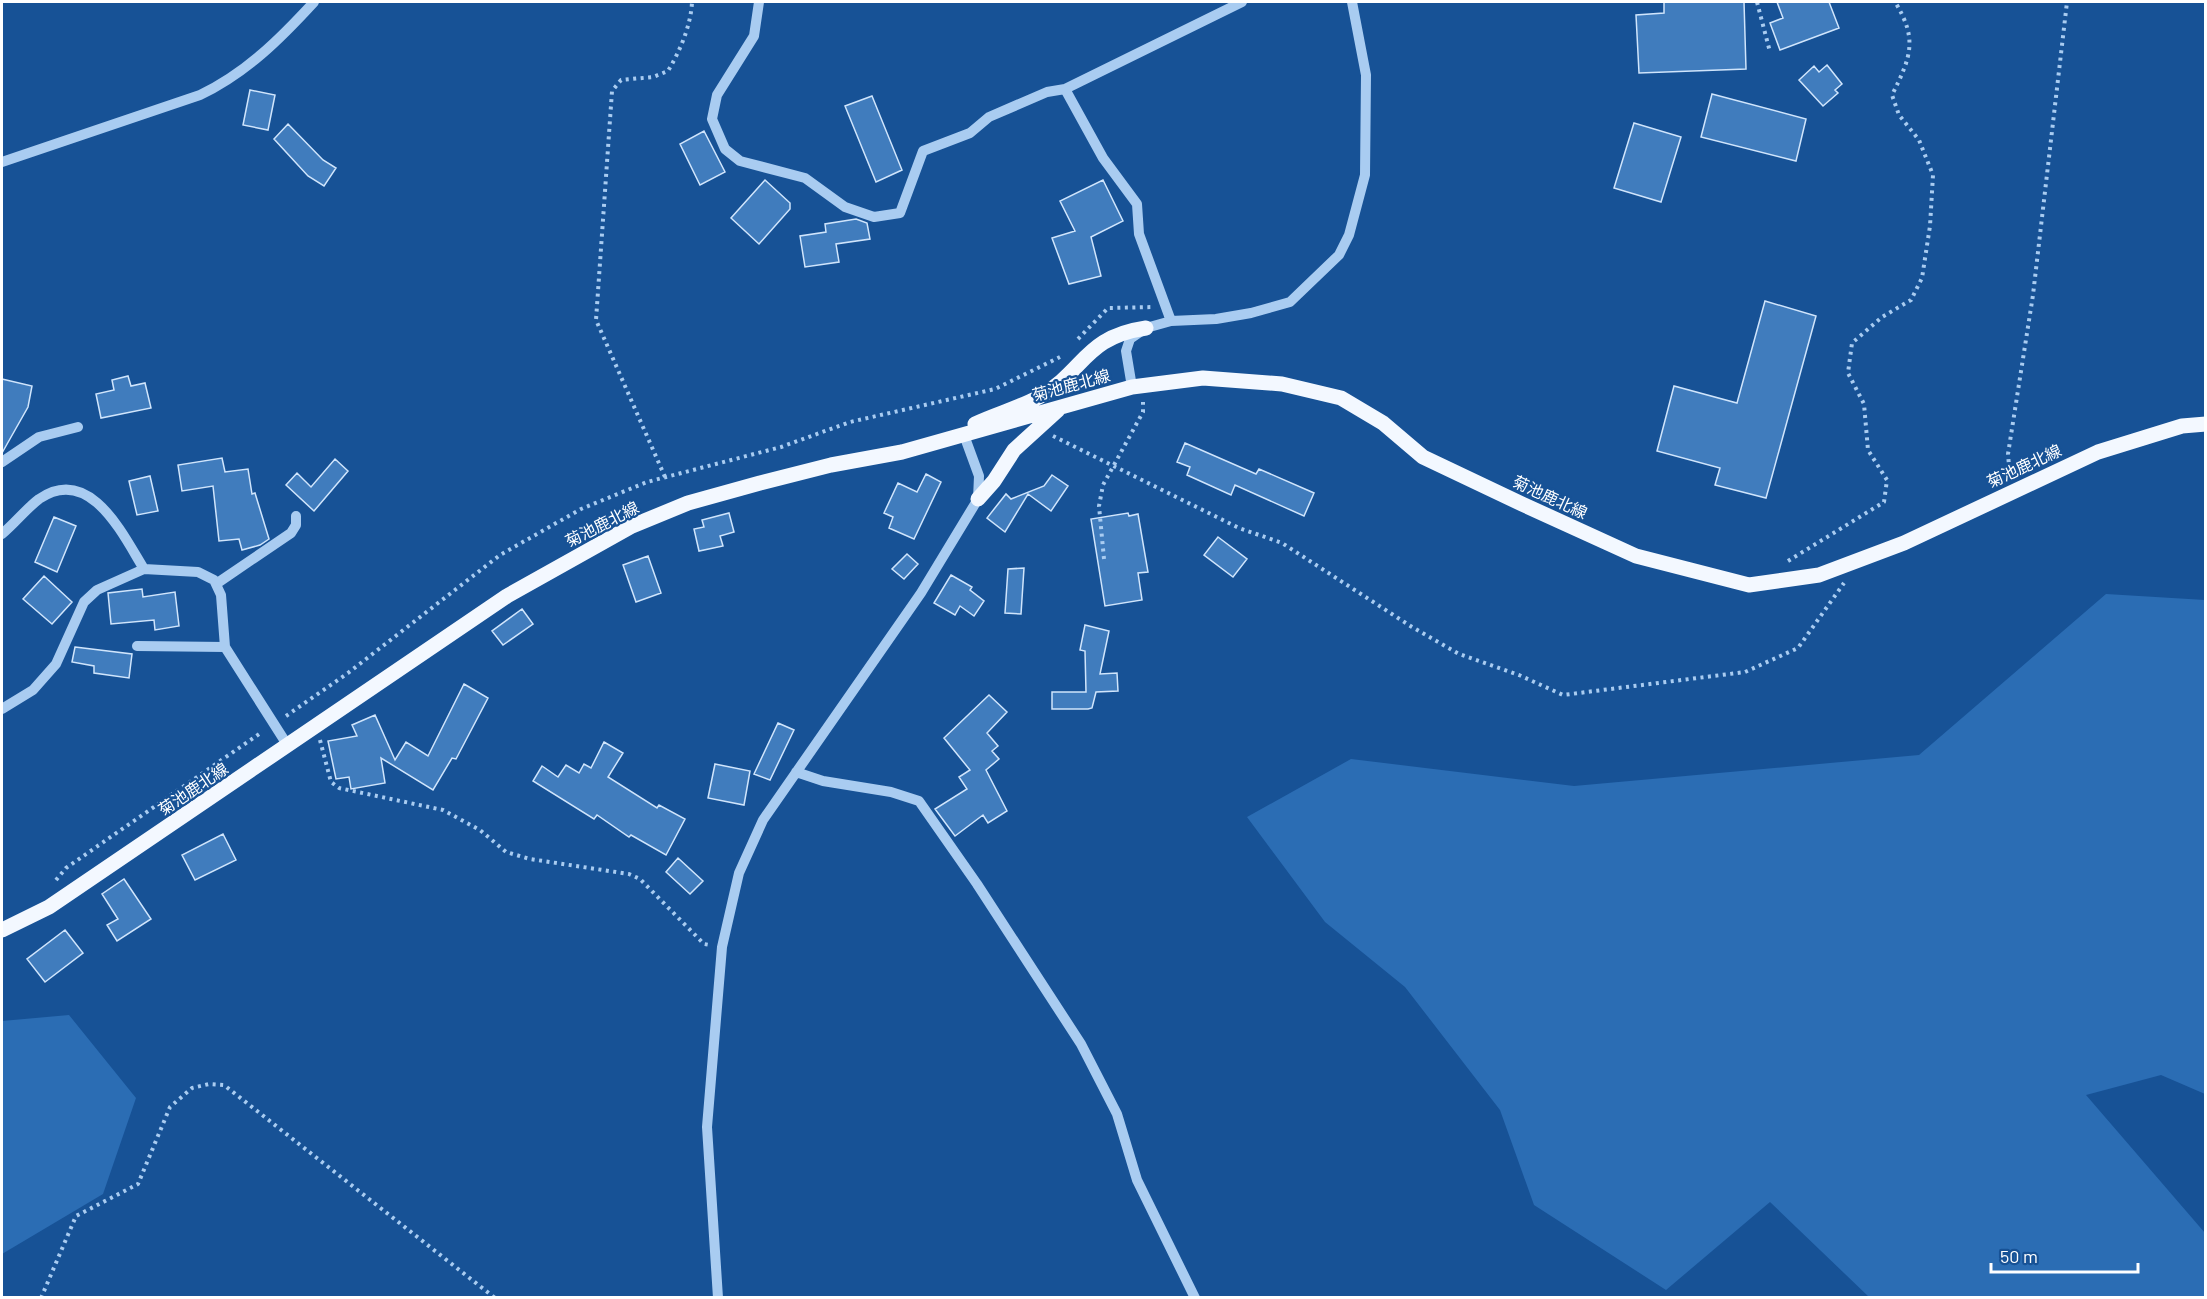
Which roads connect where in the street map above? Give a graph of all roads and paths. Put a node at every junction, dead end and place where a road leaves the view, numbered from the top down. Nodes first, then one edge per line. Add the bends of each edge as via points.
1 (314, 2) edge
2 (692, 2) edge
3 (759, 2) edge
4 (1242, 2) edge
5 (1352, 2) edge
6 (1757, 2) edge
7 (1895, 2) edge
8 (2067, 2) edge
9 (1770, 52) dead end
10 (1065, 89) junction
11 (2, 162) edge
12 (1171, 321) junction
13 (1146, 328) junction
14 (1137, 387) junction
15 (1065, 405) junction
16 (2205, 424) edge
17 (78, 427) dead end
18 (1037, 427) junction
19 (964, 435) junction
20 (940, 442) junction
21 (2, 462) edge
22 (1113, 468) junction
23 (665, 477) dead end
24 (2012, 492) junction
25 (978, 499) junction
26 (296, 516) dead end
27 (2, 534) edge
28 (1104, 559) dead end
29 (1850, 564) junction
30 (1778, 567) dead end
31 (144, 569) junction
32 (216, 584) junction
33 (137, 646) dead end
34 (225, 647) junction
35 (2, 709) edge
36 (314, 728) junction
37 (288, 746) junction
38 (796, 772) junction
39 (2, 930) edge
40 (722, 947) junction
41 (41, 1298) edge
42 (495, 1298) edge
43 (718, 1298) edge
44 (1195, 1298) edge

1 - 11 street via 285,34 230,81 200,96
2 - 23 path via 677,56 668,71 653,77 621,80 612,91 596,320
3 - 10 street via 754,36 717,95 712,119 725,149 740,161 805,178 845,207 874,217 900,213 923,151 970,133 989,117
4 - 10 street
5 - 12 street via 1366,75 1365,175 1349,235 1339,255 1290,302 1216,319
6 - 9 path
7 - 30 path via 1910,29 1903,73 1892,95 1899,115 1919,140 1933,175 1922,278 1911,300 1882,317 1852,343 1848,373 1864,404 1869,450 1887,480 1884,502
8 - 24 path via 2033,295 2008,454
10 - 12 street via 1103,158 1137,204 1139,234
12 - 13 street
13 - 14 street via 1130,339 1126,351
13 - 20 main road via 1123,331 1106,339 1040,397 999,412
14 - 15 main road, 菊池鹿北線
14 - 22 path via 1143,412
14 - 29 main road, 菊池鹿北線 via 1203,378 1282,384 1341,398 1383,423 1423,457 1522,504 1636,556 1749,585 1819,575
15 - 18 main road
15 - 19 main road, 菊池鹿北線
16 - 24 main road, 菊池鹿北線 via 2182,426 2098,452
17 - 21 street via 39,437
18 - 22 path
18 - 25 main road via 1014,450
19 - 20 main road, 菊池鹿北線
19 - 25 street via 979,476
20 - 36 main road, 菊池鹿北線 via 760,483 688,503 632,526 507,596
22 - 28 path via 1103,485 1099,506
22 - 29 path via 1239,528 1282,543 1459,654 1563,695 1745,672 1769,663 1797,648 1844,585
24 - 29 main road, 菊池鹿北線
25 - 38 street via 921,593
26 - 32 street via 291,533
27 - 31 street via 40,498 61,491 85,493 106,509
31 - 32 street via 198,572
31 - 35 street via 97,590 84,602 56,664 33,690
32 - 34 street via 221,596
33 - 34 street
34 - 37 street
36 - 37 main road, 菊池鹿北線
36 - 40 path via 331,782 339,788 443,810 480,830 506,852 629,874 640,879 704,944
37 - 39 main road, 菊池鹿北線 via 49,907
38 - 40 street via 763,820 739,873
38 - 44 street via 919,801 1081,1044 1117,1114 1137,1179
40 - 43 street via 707,1127
41 - 42 path via 76,1216 138,1184 170,1107 192,1088 209,1084 224,1085

